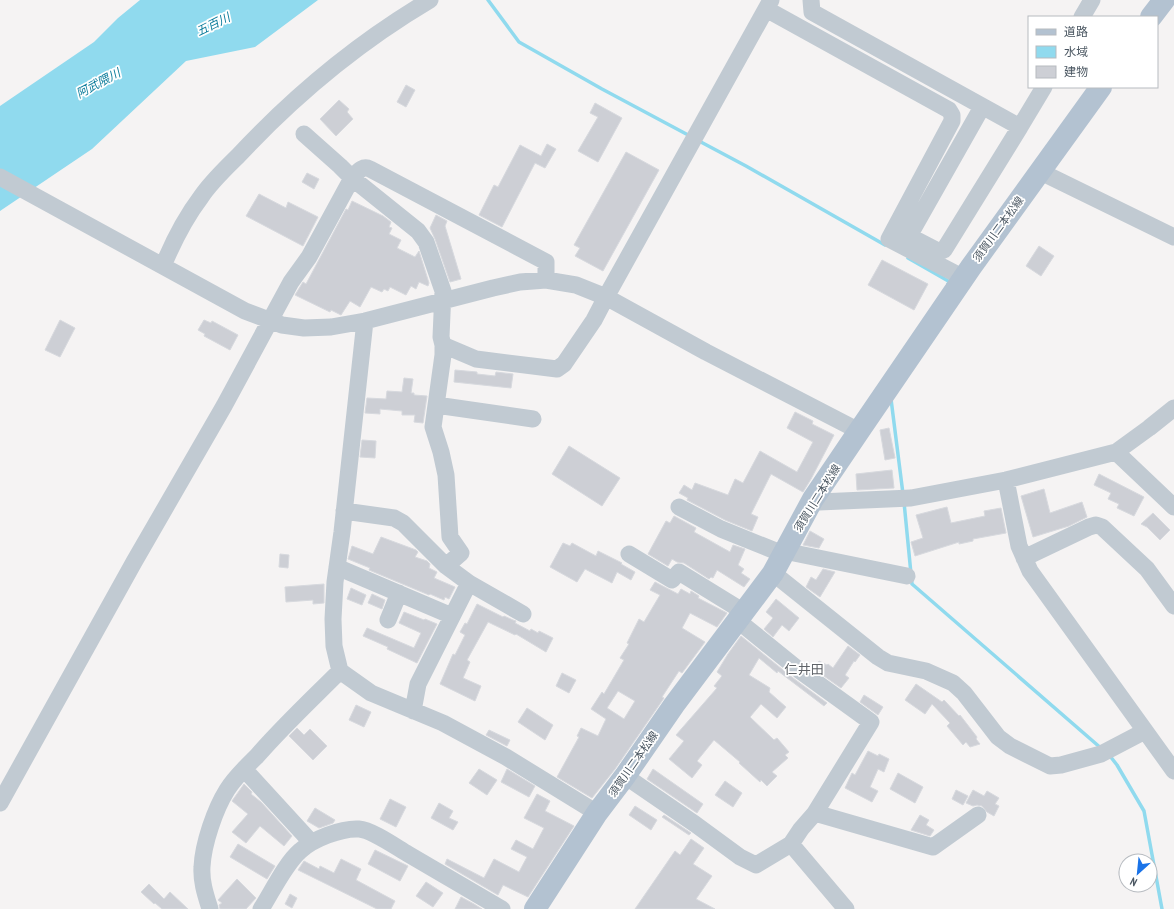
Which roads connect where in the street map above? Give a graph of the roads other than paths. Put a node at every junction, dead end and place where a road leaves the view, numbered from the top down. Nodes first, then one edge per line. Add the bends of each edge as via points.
1 (430, 0) edge
2 (811, 0) edge
3 (1092, 0) edge
4 (1164, 0) edge
5 (768, 4) edge
6 (1083, 16) edge
7 (1152, 16) edge
8 (1043, 88) edge
9 (1100, 88) edge
10 (982, 107) junction
11 (1020, 127) junction
12 (304, 134) dead end
13 (1041, 172) junction
14 (0, 177) edge
15 (352, 178) junction
16 (1174, 238) edge
17 (163, 266) junction
18 (964, 278) junction
19 (546, 280) junction
20 (606, 297) junction
21 (443, 301) junction
22 (270, 321) junction
23 (365, 321) junction
24 (443, 345) junction
25 (436, 405) junction
26 (1174, 408) edge
27 (533, 419) dead end
28 (859, 431) junction
29 (1116, 452) junction
30 (1006, 480) junction
31 (813, 499) junction
32 (679, 507) dead end
33 (1174, 507) edge
34 (344, 511) junction
35 (784, 552) junction
36 (629, 554) dead end
37 (1024, 558) junction
38 (446, 566) junction
39 (337, 567) junction
40 (773, 573) junction
41 (907, 576) dead end
42 (470, 583) junction
43 (399, 593) junction
44 (1174, 606) edge
45 (523, 614) dead end
46 (452, 616) junction
47 (740, 616) junction
48 (388, 620) dead end
49 (340, 671) junction
50 (413, 710) junction
51 (1145, 731) junction
52 (244, 769) junction
53 (1174, 771) edge
54 (625, 776) junction
55 (0, 803) edge
56 (597, 813) junction
57 (815, 813) junction
58 (978, 815) dead end
59 (311, 842) junction
60 (791, 844) junction
61 (210, 909) edge
62 (261, 909) edge
63 (502, 909) edge
64 (535, 909) edge
65 (846, 909) edge

1 - 17 street via 406,14 341,62 266,125 201,196 172,244
2 - 10 street via 812,12
3 - 6 street
4 - 7 main road
5 - 18 street via 949,110 952,121 889,238
5 - 20 street
8 - 11 street
9 - 13 main road, 須賀川二本松線
10 - 11 street
10 - 11 street via 909,236 938,251 944,250
12 - 15 street
13 - 16 street
13 - 18 main road, 須賀川二本松線
14 - 17 street
15 - 19 street via 362,168 376,172 546,262
15 - 21 street via 418,232 426,242 443,291
15 - 22 street
17 - 22 street via 245,311
18 - 28 main road, 須賀川二本松線
19 - 20 street via 576,286
19 - 21 street via 520,282
20 - 24 street via 594,320 564,364 557,369 476,359
20 - 28 street
21 - 23 street
21 - 24 street
22 - 23 street via 304,328 332,327
22 - 55 street
23 - 34 street
24 - 25 street
25 - 27 street
25 - 38 street via 433,427 445,468 450,537 461,553
26 - 29 street
28 - 31 main road, 須賀川二本松線
29 - 30 street
29 - 33 street
30 - 31 street via 904,499 819,502
30 - 37 street via 1019,546
31 - 35 main road, 須賀川二本松線
32 - 35 street via 721,529
34 - 38 street via 394,518 403,523
34 - 39 street
35 - 40 main road, 須賀川二本松線
35 - 41 street
36 - 47 street via 672,580 679,572
37 - 44 street via 1096,525 1102,527 1146,569
37 - 51 street via 1030,572
38 - 42 street
39 - 43 street
39 - 49 street via 333,619 334,646
40 - 47 main road, 須賀川二本松線
40 - 51 street via 878,657 894,664 926,670 953,683 964,693 998,738 1050,766 1106,751
42 - 45 street
42 - 46 street
43 - 46 street
43 - 48 street
46 - 50 street via 418,684
47 - 54 main road, 須賀川二本松線
47 - 57 street via 799,670 871,722
49 - 50 street via 371,693
49 - 52 street
50 - 56 street via 506,757
51 - 53 street
52 - 59 street
52 - 61 street via 228,788 218,806 204,851 203,878
54 - 56 main road, 須賀川二本松線
54 - 60 street via 756,865
56 - 64 main road, 須賀川二本松線
57 - 58 street via 933,847
57 - 60 street
59 - 62 street via 299,851 288,865
59 - 63 street via 346,831 367,831
60 - 65 street

